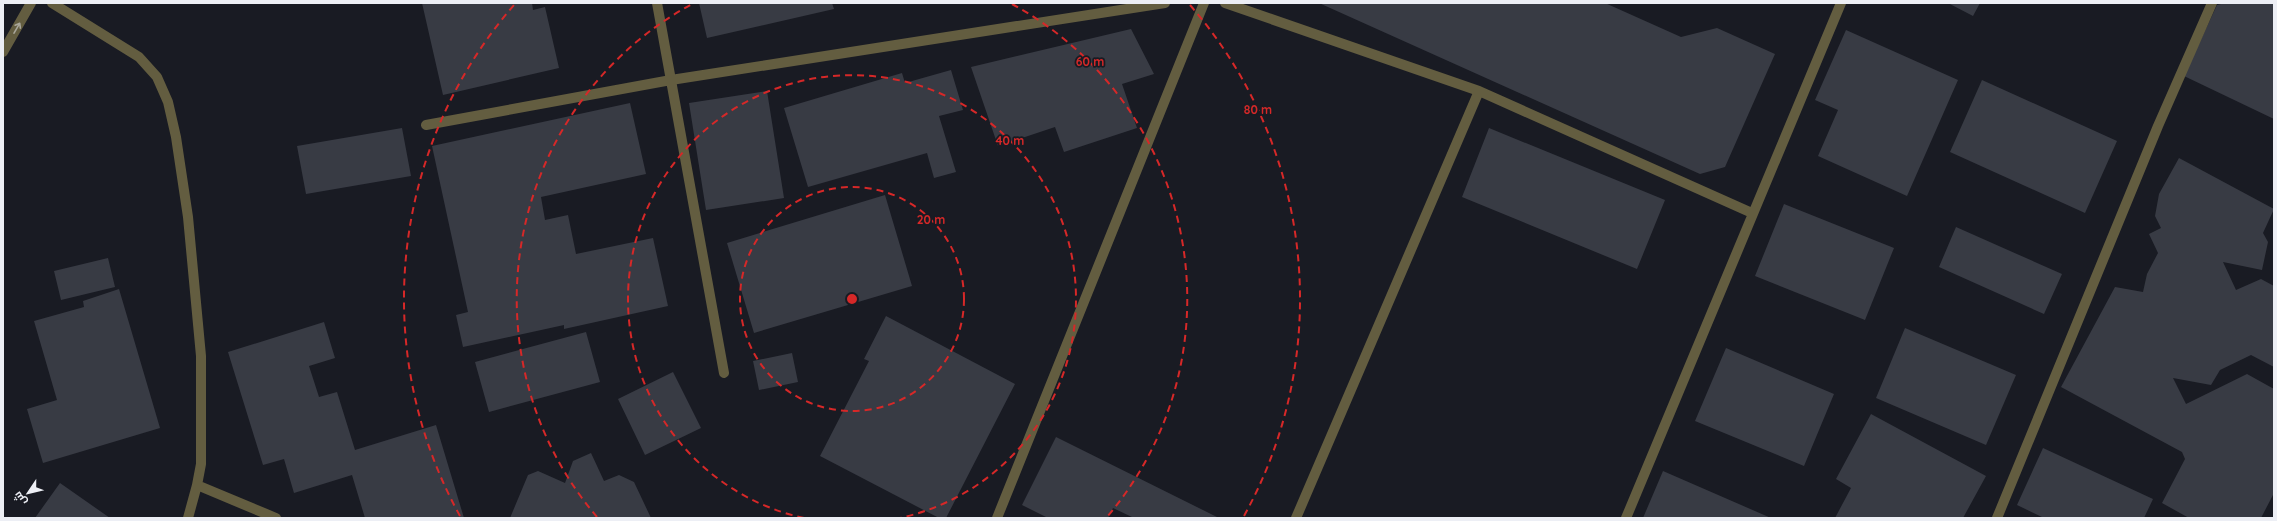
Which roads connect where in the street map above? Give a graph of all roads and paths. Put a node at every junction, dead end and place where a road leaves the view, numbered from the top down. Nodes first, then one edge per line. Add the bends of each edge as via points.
1 (31, 3) edge
2 (52, 3) edge
3 (657, 3) edge
4 (1165, 3) edge
5 (1204, 3) edge
6 (1225, 3) edge
7 (1841, 3) edge
8 (2212, 3) edge
9 (3, 52) edge
10 (671, 80) junction
11 (1479, 91) junction
12 (426, 125) dead end
13 (1752, 213) junction
14 (724, 374) dead end
15 (197, 485) junction
16 (188, 518) edge
17 (276, 518) edge
18 (997, 518) edge
19 (1296, 518) edge
20 (1626, 518) edge
21 (1997, 518) edge

9 -> 1 street
2 - 15 street via 139,57 156,77 168,102 188,217 202,356 202,434
3 - 10 street
4 - 10 street
5 - 18 street
6 - 11 street
7 - 13 street
8 - 21 street via 2158,126
10 - 12 street
10 - 14 street
11 - 13 street
11 - 19 street
13 - 20 street
15 - 16 street
15 - 17 street

